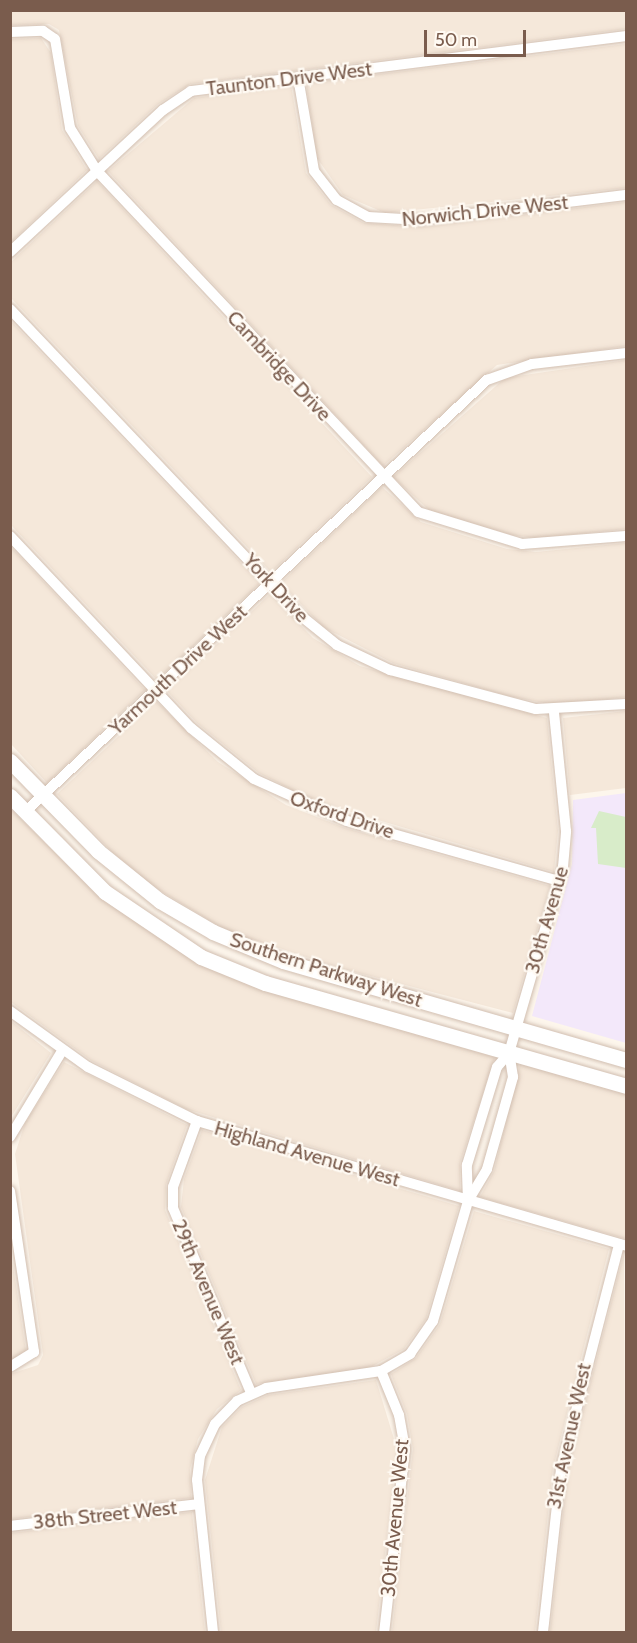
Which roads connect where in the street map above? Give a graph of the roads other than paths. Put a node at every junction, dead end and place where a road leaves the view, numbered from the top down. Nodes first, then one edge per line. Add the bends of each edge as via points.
1 (10, 32) edge
2 (627, 36) edge
3 (298, 77) junction
4 (97, 171) junction
5 (627, 195) edge
6 (10, 252) edge
7 (10, 309) edge
8 (627, 353) edge
9 (382, 477) junction
10 (10, 536) edge
11 (627, 536) edge
12 (271, 583) junction
13 (156, 690) junction
14 (627, 704) edge
15 (554, 712) junction
16 (10, 761) edge
17 (10, 796) edge
18 (44, 796) junction
19 (26, 812) junction
20 (560, 881) junction
21 (10, 1011) edge
22 (516, 1029) junction
23 (62, 1052) junction
24 (509, 1053) junction
25 (627, 1060) edge
26 (627, 1086) edge
27 (197, 1121) junction
28 (10, 1137) edge
29 (10, 1191) edge
30 (468, 1201) junction
31 (623, 1245) edge
32 (10, 1367) edge
33 (381, 1371) junction
34 (251, 1393) junction
35 (199, 1504) junction
36 (10, 1526) edge
37 (213, 1632) edge
38 (384, 1632) edge
39 (543, 1632) edge

1 - 4 street, Cambridge Drive via 49,33 59,52 70,128
2 - 3 street, Taunton Drive West
3 - 4 street, Taunton Drive West via 191,91 163,110
3 - 5 street, Norwich Drive West via 314,171 337,200 368,217 421,220
4 - 6 street, Taunton Drive West
4 - 9 street, Cambridge Drive
7 - 12 street, York Drive
8 - 9 street, Yarmouth Drive West via 502,371
9 - 11 street, Cambridge Drive via 425,516 509,542 537,545
9 - 12 street, Yarmouth Drive West
10 - 13 street, Oxford Drive
12 - 13 street, Yarmouth Drive West
12 - 15 street, York Drive via 318,632 364,660
13 - 18 street, Yarmouth Drive West
13 - 20 street, Oxford Drive via 223,756 290,799 347,821
14 - 15 street, York Drive
15 - 20 street, 30th Avenue via 566,831
16 - 18 street, Southern Parkway West
17 - 19 street, Southern Parkway West
18 - 19 street, Yarmouth Drive West
18 - 22 street, Southern Parkway West via 132,879 213,932 272,957
19 - 24 street, Southern Parkway West via 105,892 201,957 265,983
20 - 22 street, 30th Avenue
21 - 23 street, Highland Avenue West
22 - 24 street, 30th Avenue
22 - 25 street, Southern Parkway West
23 - 27 street, Highland Avenue West
23 - 28 street
24 - 26 street, Southern Parkway West
24 - 30 street via 497,1067 467,1165
24 - 30 street via 513,1077 487,1169
27 - 30 street, Highland Avenue West
27 - 34 street, 29th Avenue West via 173,1187 173,1208
29 - 32 street via 32,1356
30 - 31 street, Highland Avenue West
30 - 33 street via 433,1321 410,1354
31 - 39 street, 31st Avenue West via 561,1469
33 - 34 street
33 - 38 street, 30th Avenue West via 399,1415 405,1449
34 - 35 street via 224,1413 205,1442 198,1469
35 - 36 street, 38th Street West
35 - 37 street

